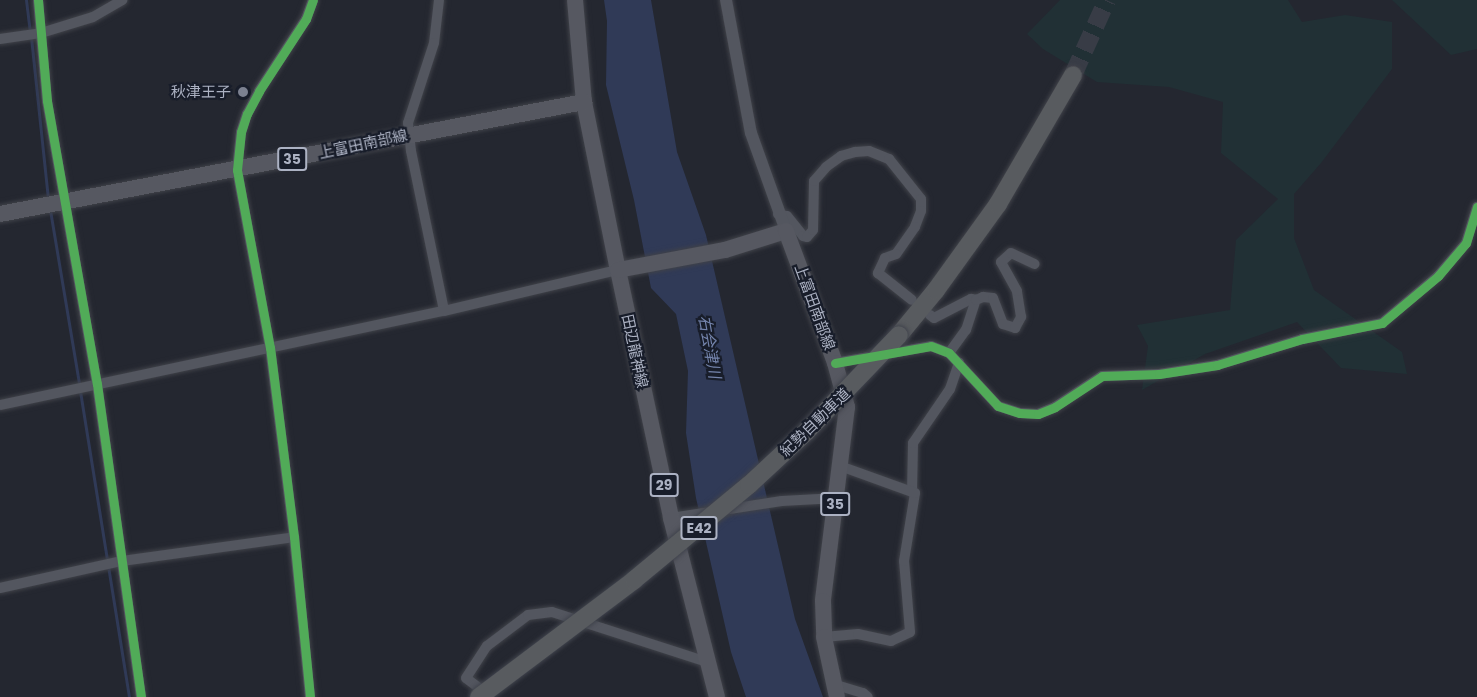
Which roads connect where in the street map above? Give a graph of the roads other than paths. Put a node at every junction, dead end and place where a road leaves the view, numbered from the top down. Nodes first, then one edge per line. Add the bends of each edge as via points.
1 (38, 0) edge
2 (123, 0) edge
3 (313, 0) edge
4 (439, 0) edge
5 (574, 0) edge
6 (726, 0) edge
7 (41, 33) junction
8 (0, 39) edge
9 (1073, 75) tunnel mouth
10 (584, 102) junction
11 (410, 134) junction
12 (237, 170) junction
13 (64, 202) junction
14 (1477, 207) edge
15 (0, 214) edge
16 (778, 214) junction
17 (786, 231) junction
18 (1035, 264) dead end
19 (624, 269) junction
20 (912, 300) dead end
21 (976, 300) junction
22 (444, 311) junction
23 (930, 315) dead end
24 (270, 348) junction
25 (949, 353) junction
26 (835, 363) junction
27 (959, 363) junction
28 (97, 384) junction
29 (0, 405) edge
30 (840, 466) junction
31 (912, 492) junction
32 (837, 498) junction
33 (671, 518) junction
34 (294, 537) junction
35 (122, 561) junction
36 (0, 588) edge
37 (824, 637) junction
38 (707, 662) junction
39 (835, 691) edge
40 (141, 697) edge
41 (310, 697) edge
42 (479, 697) edge
43 (491, 697) edge
44 (717, 697) edge
45 (868, 697) edge

1 - 7 street
2 - 7 street via 93,17
3 - 12 street via 306,19 258,90 247,114 237,152
4 - 11 street via 434,43 408,123
5 - 10 main road, 田辺龍神線 / 29
6 - 16 street via 751,133
7 - 8 street
7 - 13 street via 47,101
9 - 42 highway, 紀勢自動車道 / E42, bridge via 998,204 899,335 806,432 733,499 634,580
10 - 11 main road, 上富田南部線 / 35
10 - 19 main road, 田辺龍神線 / 29
11 - 12 main road, 上富田南部線 / 35
11 - 22 street
12 - 13 main road, 上富田南部線 / 35
12 - 24 street
13 - 15 main road, 上富田南部線 / 35
13 - 28 street
14 - 27 street via 1466,243 1438,276 1382,323 1302,339 1217,365 1159,374 1102,376 1038,414 998,406
16 - 17 street
16 - 20 street via 787,216 807,237 813,230 814,181 826,167 855,152 869,151 889,159 921,200 921,211 915,228 896,254 885,258 878,273
17 - 19 main road via 725,250
17 - 26 main road, 上富田南部線 / 35
18 - 21 street via 1011,253 1001,262 1017,291 1021,318 1016,328 1004,324 993,298
19 - 22 street
19 - 33 main road, 田辺龍神線 / 29
21 - 23 street via 971,298 934,318
21 - 25 street via 966,330
22 - 24 street
24 - 28 street
24 - 34 street
25 - 26 street via 931,346
25 - 27 street
26 - 30 main road, 上富田南部線 / 35 via 846,407
27 - 31 street via 950,389 914,443
28 - 29 street
28 - 35 street
30 - 31 street
30 - 32 main road, 上富田南部線 / 35
31 - 37 street via 915,493 904,561 910,632 891,641 858,634
32 - 33 street, bridge via 782,501
32 - 37 main road, 上富田南部線 / 35 via 823,601
33 - 38 main road, 田辺龍神線 / 29
34 - 35 street
34 - 41 street
35 - 36 street
35 - 40 street
37 - 39 main road, 上富田南部線 / 35
38 - 43 street via 552,612 528,615 487,646 466,678
38 - 44 main road, 田辺龍神線 / 29
39 - 45 street via 863,693

